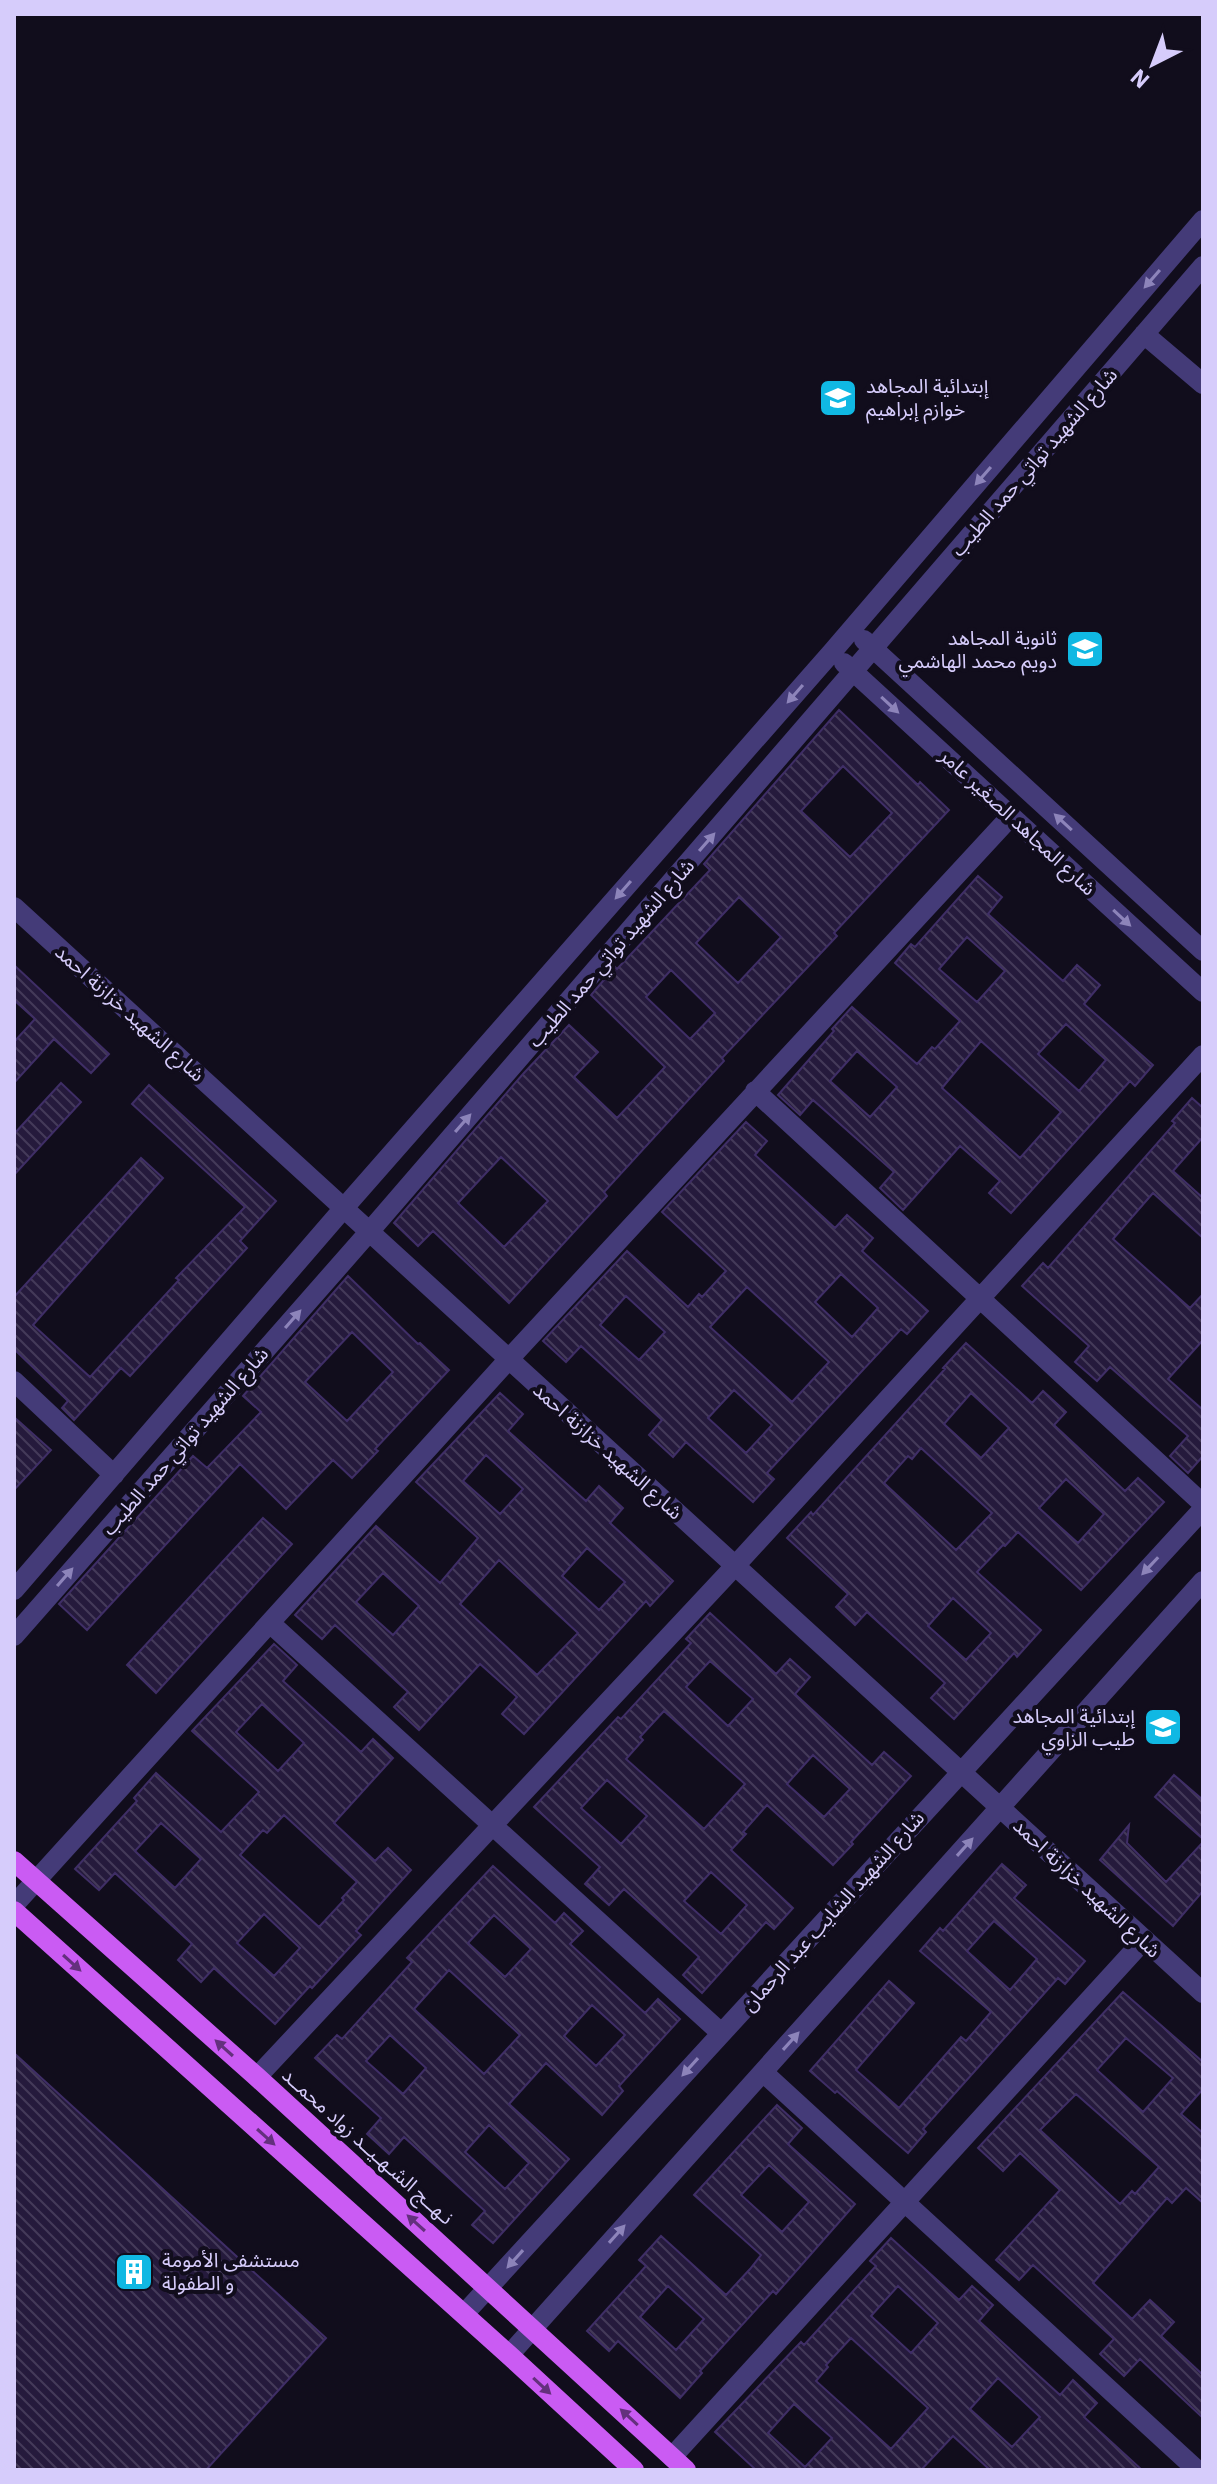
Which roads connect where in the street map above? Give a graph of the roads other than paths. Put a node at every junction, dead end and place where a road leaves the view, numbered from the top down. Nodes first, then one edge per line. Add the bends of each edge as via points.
1 (1203, 220) edge
2 (1203, 266) edge
3 (1144, 334) junction
4 (1203, 384) edge
5 (852, 628) junction
6 (874, 648) junction
7 (832, 652) junction
8 (854, 672) junction
9 (1011, 816) junction
10 (14, 907) edge
11 (1202, 947) edge
12 (1203, 992) edge
13 (1203, 1055) edge
14 (755, 1091) junction
15 (343, 1209) junction
16 (369, 1232) junction
17 (981, 1299) junction
18 (508, 1360) junction
19 (14, 1381) edge
20 (114, 1475) junction
21 (1203, 1506) edge
22 (734, 1567) junction
23 (1203, 1581) edge
24 (14, 1590) edge
25 (270, 1623) junction
26 (14, 1636) edge
27 (961, 1771) junction
28 (1000, 1808) junction
29 (493, 1825) junction
30 (14, 1861) edge
31 (37, 1880) junction
32 (14, 1905) edge
33 (14, 1911) edge
34 (1143, 1941) junction
35 (1203, 1993) edge
36 (721, 2033) junction
37 (763, 2072) junction
38 (257, 2077) junction
39 (905, 2202) junction
40 (488, 2288) junction
41 (464, 2314) junction
42 (533, 2328) junction
43 (509, 2355) junction
44 (679, 2464) edge
45 (634, 2470) edge
46 (1197, 2470) edge

1 -> 5 street, شارع الشهيد تواتي حمد الطيب
2 - 3 street, شارع الشهيد تواتي حمد الطيب
3 - 4 street
3 - 6 street, شارع الشهيد تواتي حمد الطيب
5 - 6 street, شارع المجاهد الصغير عامر
5 - 7 street, شارع الشهيد تواتي حمد الطيب
6 - 8 street, شارع الشهيد تواتي حمد الطيب
11 -> 6 street, شارع المجاهد الصغير عامر
7 - 8 street, شارع المجاهد الصغير عامر
7 -> 15 street, شارع الشهيد تواتي حمد الطيب
8 -> 9 street, شارع المجاهد الصغير عامر
16 -> 8 street, شارع الشهيد تواتي حمد الطيب
9 -> 12 street, شارع المجاهد الصغير عامر
9 - 14 street
10 - 15 street, شارع الشهيد خزازنة احمد
13 - 17 street
14 - 17 street
14 - 18 street
15 - 16 street, شارع الشهيد خزازنة احمد
15 - 20 street, شارع الشهيد تواتي حمد الطيب
16 - 18 street, شارع الشهيد خزازنة احمد
26 -> 16 street, شارع الشهيد تواتي حمد الطيب
17 - 21 street
17 - 22 street
18 - 22 street, شارع الشهيد خزازنة احمد
18 - 25 street
19 - 20 street
20 - 24 street, شارع الشهيد تواتي حمد الطيب
21 -> 27 street, شارع الشهيد الشايب عبد الرحمان
22 - 27 street, شارع الشهيد خزازنة احمد
22 - 29 street
23 - 28 street
25 - 29 street
25 - 31 street
27 - 28 street, شارع الشهيد خزازنة احمد
27 - 36 street, شارع الشهيد الشايب عبد الرحمان
28 - 34 street, شارع الشهيد خزازنة احمد
37 -> 28 street
29 - 36 street
29 - 38 street
30 - 31 main road, نـهــج الشـهـيــد زواد محمــد
31 - 32 street
38 -> 31 main road, نـهــج الشـهـيــد زواد محمــد
33 -> 41 main road
34 - 35 street, شارع الشهيد خزازنة احمد
34 - 39 street
36 -> 40 street, شارع الشهيد الشايب عبد الرحمان
37 - 39 street
42 -> 37 street
40 -> 38 main road, نـهــج الشـهـيــد زواد محمــد
39 - 44 street
39 - 46 street
40 - 41 street, شارع الشهيد الشايب عبد الرحمان
40 - 42 main road, نـهــج الشـهـيــد زواد محمــد
41 - 43 main road
42 - 43 street
44 -> 42 main road, نـهــج الشـهـيــد زواد محمــد
43 -> 45 main road

